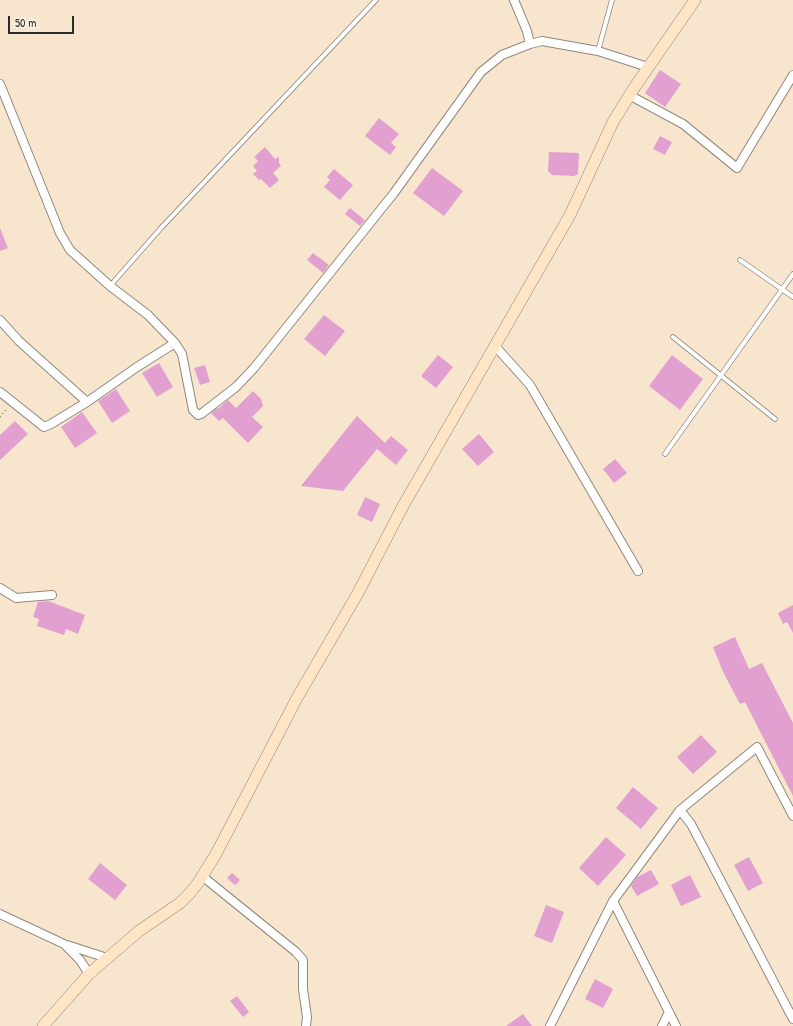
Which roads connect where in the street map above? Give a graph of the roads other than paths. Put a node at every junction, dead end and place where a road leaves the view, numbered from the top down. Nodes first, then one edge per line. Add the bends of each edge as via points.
1 (376, 0) edge
2 (514, 0) edge
3 (612, 0) edge
4 (695, 0) edge
5 (530, 44) junction
6 (598, 50) junction
7 (648, 67) junction
8 (793, 75) edge
9 (0, 84) edge
10 (630, 95) junction
11 (740, 260) dead end
12 (793, 274) edge
13 (110, 286) junction
14 (782, 289) junction
15 (793, 297) edge
16 (0, 320) edge
17 (673, 337) dead end
18 (175, 343) junction
19 (495, 346) junction
20 (721, 376) junction
21 (0, 392) edge
22 (87, 402) junction
23 (775, 419) dead end
24 (665, 454) dead end
25 (638, 571) dead end
26 (0, 588) edge
27 (52, 595) dead end
28 (680, 810) junction
29 (793, 816) edge
30 (202, 876) junction
31 (613, 901) junction
32 (0, 914) edge
33 (64, 944) junction
34 (107, 958) junction
35 (89, 974) junction
36 (669, 1012) junction
37 (793, 1020) edge
38 (43, 1026) edge
39 (306, 1026) edge
40 (550, 1026) edge
41 (662, 1026) edge
42 (676, 1026) edge

1 - 13 lane via 161,228
2 - 5 street
3 - 6 lane
4 - 7 street
5 - 6 street via 542,41
5 - 18 street via 502,55 481,72 394,193 254,368 236,387 201,414 198,415 193,410 182,354
6 - 7 street
7 - 10 street
8 - 10 street via 737,168 683,124
9 - 13 street via 60,233 70,250
10 - 19 street via 613,122 570,215
11 - 14 lane
12 - 14 lane
13 - 18 street via 148,315
14 - 15 lane
14 - 20 lane
16 - 22 street via 18,341
17 - 20 lane
18 - 22 street
19 - 25 street via 530,386
19 - 30 street via 407,499
20 - 23 lane
20 - 24 lane
21 - 22 street via 44,427
26 - 27 street via 16,598
28 - 29 street via 757,747
28 - 31 street
28 - 37 street via 691,824
30 - 34 street via 180,903 139,931
30 - 39 street via 304,960
31 - 36 street
31 - 40 street
32 - 33 street
33 - 34 street
33 - 35 street via 80,960
34 - 35 street
35 - 38 street
36 - 41 street
36 - 42 street

